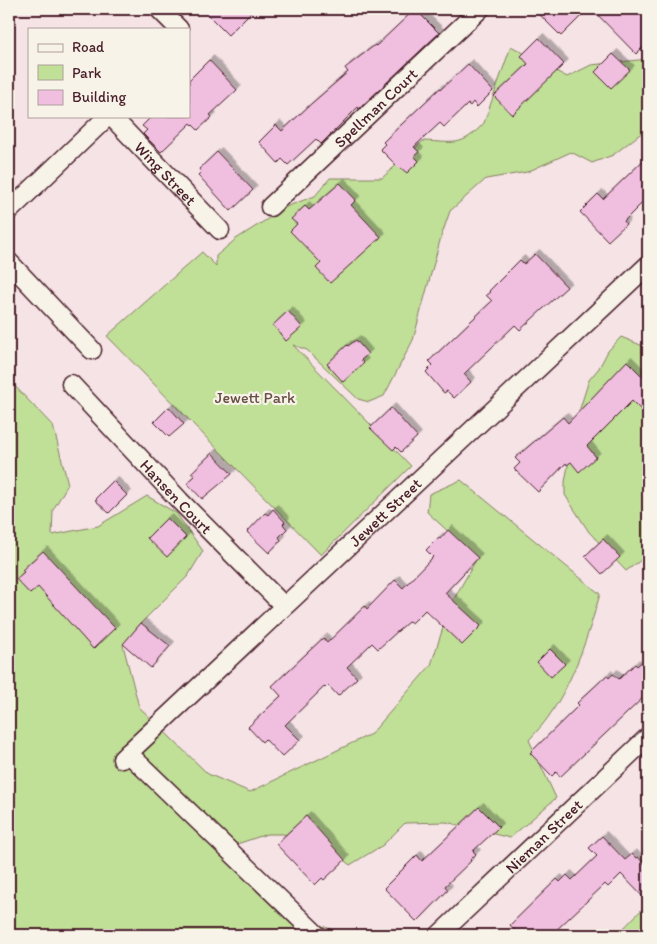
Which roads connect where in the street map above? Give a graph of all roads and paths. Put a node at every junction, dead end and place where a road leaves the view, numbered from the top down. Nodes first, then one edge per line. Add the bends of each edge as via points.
1 (159, 9) edge
2 (480, 9) edge
3 (178, 28) edge
4 (108, 118) edge
5 (112, 118) edge
6 (270, 208) dead end
7 (9, 211) edge
8 (220, 230) dead end
9 (9, 262) edge
10 (648, 265) edge
11 (92, 350) dead end
12 (71, 384) dead end
13 (284, 606) junction
14 (648, 737) edge
15 (317, 935) edge
16 (439, 935) edge

1 - 3 street
2 - 6 street, Spellman Court
4 - 7 street
5 - 8 street, Wing Street
9 - 11 street
10 - 13 street, Jewett Street
12 - 13 street, Hansen Court
13 - 15 street, Jewett Street via 125,756
14 - 16 street, Nieman Street

